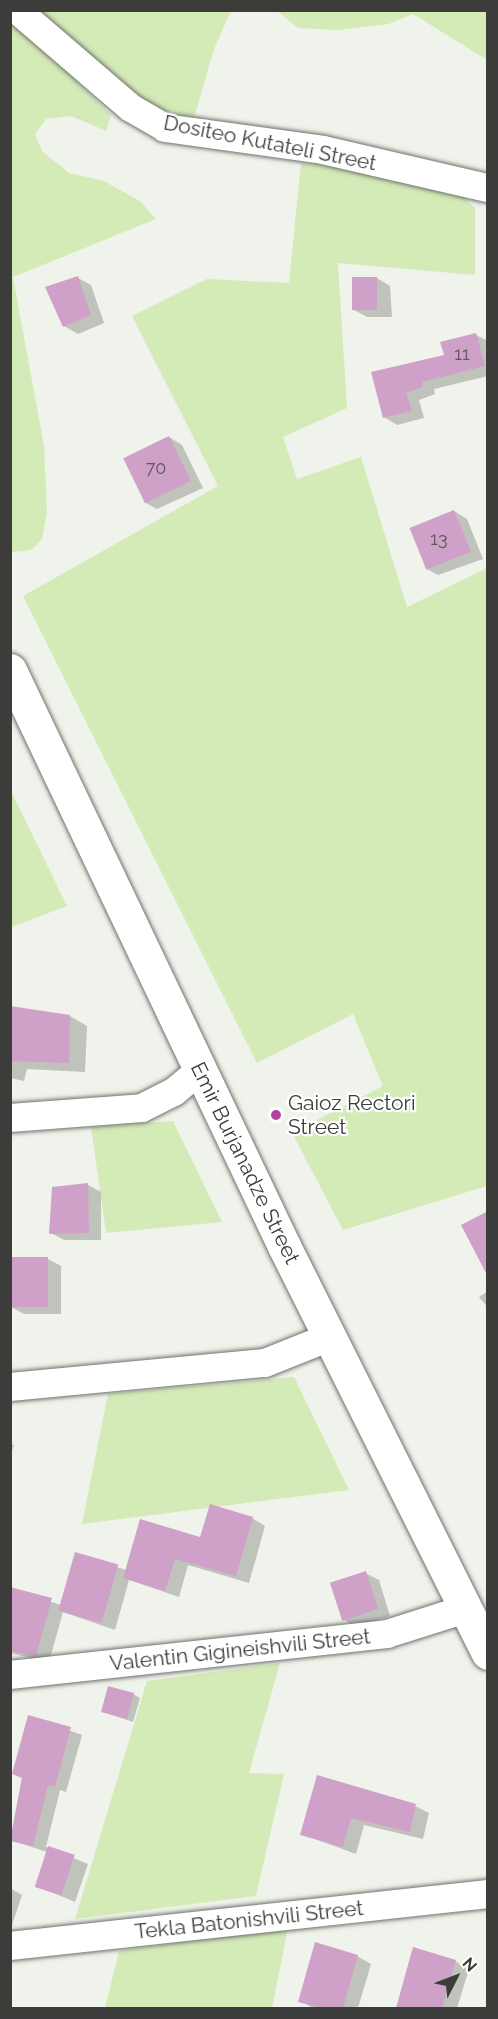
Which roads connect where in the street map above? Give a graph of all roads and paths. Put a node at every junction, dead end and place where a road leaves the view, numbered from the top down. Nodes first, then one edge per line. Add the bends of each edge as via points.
1 (18, 10) edge
2 (488, 188) edge
3 (10, 670) edge
4 (200, 1070) junction
5 (10, 1118) edge
6 (330, 1337) junction
7 (10, 1387) edge
8 (466, 1610) junction
9 (488, 1653) edge
10 (10, 1675) edge
11 (488, 1894) edge
12 (10, 1946) edge

1 - 2 street, Dositeo Kutateli Street via 130,108 165,128 323,150
3 - 4 street, Emir Burjanadze Street
4 - 5 street via 174,1092 142,1108
4 - 6 street, Emir Burjanadze Street
6 - 7 street via 265,1363
6 - 8 street, Emir Burjanadze Street
8 - 9 street, Emir Burjanadze Street
8 - 10 street, Valentin Gigineishvili Street via 387,1634
11 - 12 street, Tekla Batonishvili Street

